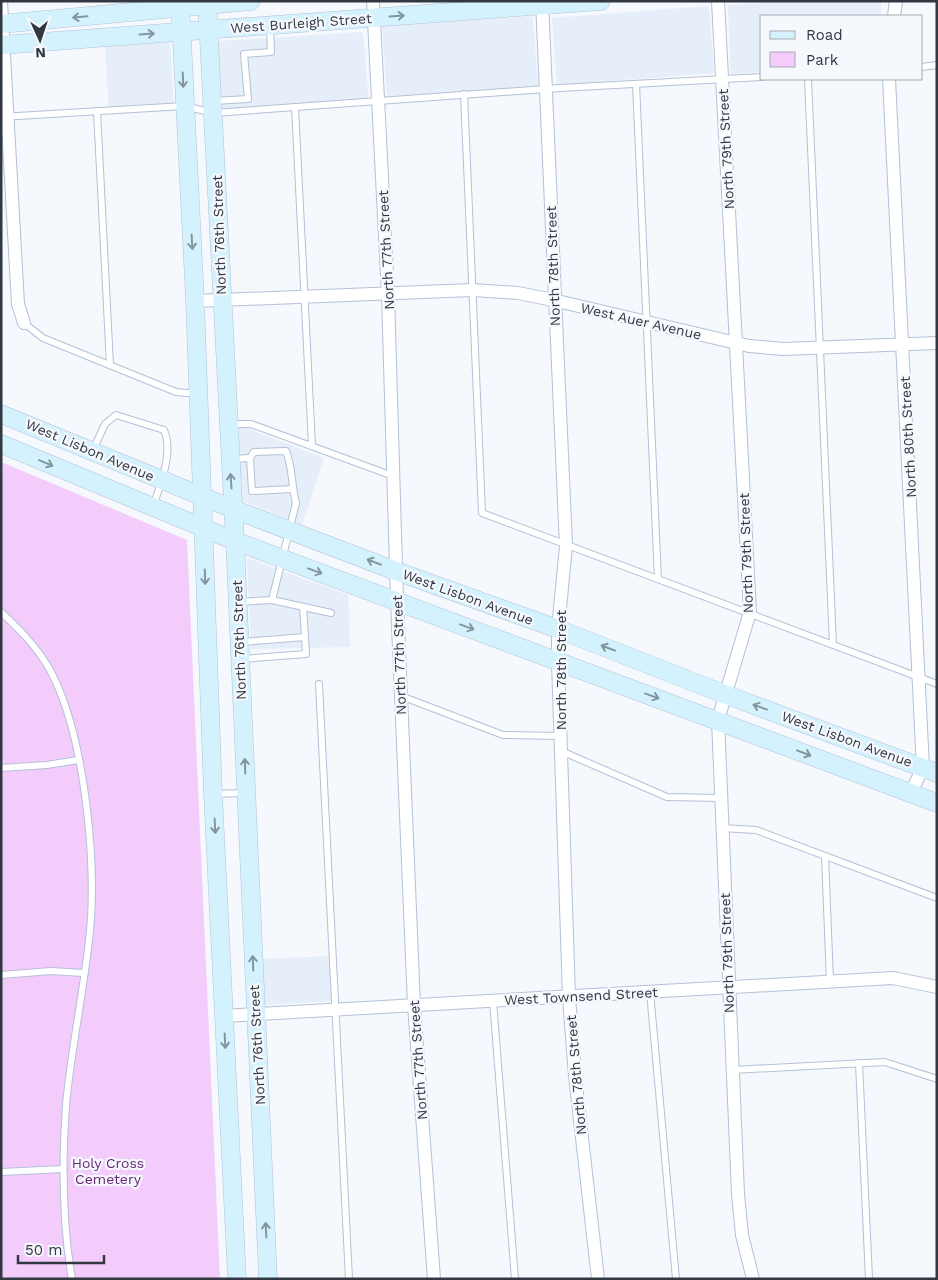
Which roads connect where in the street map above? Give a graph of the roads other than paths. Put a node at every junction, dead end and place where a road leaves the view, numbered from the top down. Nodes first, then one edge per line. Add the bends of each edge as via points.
1 (1, 1) edge
2 (251, 1) edge
3 (602, 1) edge
4 (718, 1) edge
5 (896, 1) edge
6 (207, 3) edge
7 (542, 3) edge
8 (180, 4) edge
9 (148, 6) edge
10 (373, 10) edge
11 (112, 11) junction
12 (894, 15) edge
13 (2, 24) edge
14 (270, 25) junction
15 (209, 30) junction
16 (182, 32) junction
17 (112, 36) junction
18 (2, 45) edge
19 (937, 65) edge
20 (923, 67) edge
21 (760, 77) edge
22 (722, 79) junction
23 (808, 80) edge
24 (889, 80) edge
25 (636, 84) junction
26 (547, 89) junction
27 (464, 94) junction
28 (378, 102) junction
29 (184, 106) junction
30 (214, 107) junction
31 (295, 107) junction
32 (97, 111) junction
33 (5, 117) edge
34 (472, 290) junction
35 (388, 295) junction
36 (304, 298) junction
37 (553, 300) junction
38 (196, 301) junction
39 (221, 301) junction
40 (646, 322) junction
41 (24, 323) joint
42 (937, 343) edge
43 (737, 344) junction
44 (904, 345) junction
45 (820, 349) junction
46 (110, 365) junction
47 (199, 394) junction
48 (1, 414) edge
49 (228, 424) junction
50 (1, 444) edge
51 (312, 446) junction
52 (92, 451) junction
53 (268, 452) junction
54 (250, 458) junction
55 (230, 459) junction
56 (269, 460) dead end
57 (394, 476) junction
58 (162, 480) junction
59 (292, 489) junction
60 (203, 496) junction
61 (153, 507) junction
62 (233, 509) junction
63 (204, 528) junction
64 (288, 530) junction
65 (235, 541) junction
66 (566, 546) junction
67 (283, 559) junction
68 (396, 571) junction
69 (658, 579) junction
70 (272, 600) junction
71 (397, 601) junction
72 (238, 602) junction
73 (303, 607) junction
74 (1, 612) edge
75 (750, 612) junction
76 (331, 614) dead end
77 (558, 629) junction
78 (305, 637) junction
79 (833, 644) junction
80 (240, 650) junction
81 (558, 661) junction
82 (920, 678) junction
83 (319, 684) dead end
84 (937, 684) edge
85 (724, 694) junction
86 (401, 696) junction
87 (718, 720) junction
88 (561, 736) junction
89 (561, 751) junction
90 (78, 760) junction
91 (1, 768) edge
92 (930, 770) edge
93 (911, 792) junction
94 (246, 793) junction
95 (213, 794) junction
96 (720, 798) junction
97 (937, 803) edge
98 (721, 828) junction
99 (825, 856) junction
100 (937, 898) edge
101 (83, 973) junction
102 (1, 975) edge
103 (830, 982) junction
104 (729, 986) junction
105 (937, 987) edge
106 (650, 992) junction
107 (569, 997) junction
108 (493, 1001) junction
109 (414, 1005) junction
110 (335, 1010) junction
111 (255, 1014) junction
112 (224, 1016) junction
113 (858, 1063) junction
114 (731, 1070) junction
115 (937, 1080) edge
116 (63, 1169) junction
117 (1, 1172) edge
118 (72, 1279) edge
119 (237, 1279) edge
120 (268, 1279) edge
121 (348, 1279) edge
122 (434, 1279) edge
123 (516, 1279) edge
124 (598, 1279) edge
125 (676, 1279) edge
126 (753, 1279) edge
127 (869, 1279) edge

1 - 13 street
2 - 6 main road, West Burleigh Street
3 - 7 main road, West Burleigh Street
4 - 22 street, North 79th Street
5 - 12 street
6 - 8 main road, West Burleigh Street
6 - 15 main road, North 76th Street
10 -> 7 main road, West Burleigh Street
7 - 26 street, North 78th Street
8 - 9 main road, West Burleigh Street
8 - 16 main road, North 76th Street
9 - 11 main road, West Burleigh Street
10 - 14 main road, West Burleigh Street
10 - 28 street, North 77th Street
11 -> 13 main road, West Burleigh Street
11 - 17 main road
13 - 18 street
14 - 15 main road, West Burleigh Street
14 - 30 lane via 271,52 244,54 248,98
15 - 16 main road, West Burleigh Street
15 - 30 main road, North 76th Street
17 -> 16 main road, West Burleigh Street
16 -> 29 main road, North 76th Street
17 - 18 main road, West Burleigh Street
18 - 33 street
19 - 20 lane
21 - 22 lane
22 - 25 lane
22 - 43 street, North 79th Street
23 - 45 lane
24 - 44 street, North 80th Street
25 - 26 lane
25 - 40 lane
26 - 27 lane
26 - 37 street, North 78th Street
27 - 28 lane
27 - 34 lane
28 - 31 lane
28 - 35 street, North 77th Street
29 - 30 lane
29 - 32 lane
29 -> 38 main road, North 76th Street
30 - 31 lane
30 - 39 main road, North 76th Street
31 - 36 lane
32 - 33 lane
32 - 46 lane
33 - 41 street via 18,304
34 - 35 street, West Auer Avenue
34 - 37 street, West Auer Avenue via 518,293
34 - 66 lane via 482,513
35 - 36 street, West Auer Avenue
35 - 57 street, North 77th Street
36 - 39 street, West Auer Avenue
36 - 51 lane
37 - 40 street, West Auer Avenue
37 - 66 street, North 78th Street
38 - 39 street, West Auer Avenue
38 - 47 main road, North 76th Street
39 - 49 main road, North 76th Street
40 - 43 street, West Auer Avenue
40 - 69 lane
41 - 46 lane via 43,338
42 - 44 street, West Auer Avenue
43 - 45 street, West Auer Avenue via 784,350
43 - 75 street, North 79th Street
44 - 45 street, West Auer Avenue
44 - 82 street, North 80th Street
45 - 79 lane
46 - 47 lane via 176,392
47 - 60 main road, North 76th Street
48 - 52 main road, West Lisbon Avenue
49 - 51 lane via 252,424
49 - 55 main road, North 76th Street
50 -> 61 main road, West Lisbon Avenue
51 - 57 lane
52 - 58 main road, West Lisbon Avenue
52 - 58 lane via 104,424 116,416 160,428 168,440
53 - 54 lane via 254,452
53 - 56 lane
53 - 59 lane via 286,451 291,466
54 - 55 lane
54 - 59 lane via 252,491
62 -> 55 main road, North 76th Street
57 - 68 street, North 77th Street
58 - 60 main road, West Lisbon Avenue
58 - 61 lane
59 - 64 lane via 296,503
60 - 62 main road, West Lisbon Avenue
60 - 63 main road, North 76th Street
61 - 63 main road, West Lisbon Avenue
62 - 64 main road, West Lisbon Avenue
62 - 65 main road, North 76th Street
63 - 65 main road, West Lisbon Avenue
63 -> 95 main road, North 76th Street
64 - 67 lane
68 -> 64 main road, West Lisbon Avenue
65 - 67 main road, West Lisbon Avenue
65 - 72 main road, North 76th Street
66 - 69 lane
66 - 77 street, North 78th Street
67 - 70 lane
67 -> 71 main road, West Lisbon Avenue
68 - 71 street, North 77th Street
68 - 77 main road, West Lisbon Avenue
69 - 75 lane
70 - 72 lane
70 - 73 lane
71 -> 81 main road, West Lisbon Avenue
71 - 86 street, North 77th Street
72 - 80 main road, North 76th Street
73 - 76 lane
73 - 78 lane
74 - 90 lane via 35,646 50,670 71,722
75 - 79 lane
75 - 85 street, North 79th Street
77 - 81 street, North 78th Street
85 -> 77 main road, West Lisbon Avenue
78 - 80 lane
78 - 80 lane via 306,654
79 - 82 lane
94 -> 80 main road, North 76th Street
81 -> 87 main road, West Lisbon Avenue
81 - 88 street, North 78th Street
82 - 84 lane
82 - 92 street, North 80th Street
83 - 110 lane
85 - 87 street, North 79th Street
92 -> 85 main road, West Lisbon Avenue
86 - 88 lane via 503,735
86 - 109 street, North 77th Street
87 -> 93 main road, West Lisbon Avenue
87 - 96 street, North 79th Street
88 - 89 street, North 78th Street
89 - 96 lane via 667,796
89 - 107 street, North 78th Street
90 - 91 lane
90 - 101 lane via 89,824 92,908
92 - 93 street, North 80th Street
93 - 97 main road, West Lisbon Avenue
94 - 95 lane
111 -> 94 main road, North 76th Street
95 -> 112 main road, North 76th Street
96 - 98 street, North 79th Street
98 - 99 lane via 756,830
98 - 104 street, North 79th Street
99 - 100 lane
99 - 103 lane
101 - 102 lane via 51,971
101 - 116 lane via 70,1071
103 - 104 street, West Townsend Street
103 - 105 street, West Townsend Street via 893,978
104 - 106 street, West Townsend Street
104 - 114 street, North 79th Street
106 - 107 street, West Townsend Street
106 - 125 lane
107 - 108 street, West Townsend Street
107 - 124 street, North 78th Street
108 - 109 street, West Townsend Street
108 - 123 lane
109 - 110 street, West Townsend Street
109 - 122 street, North 77th Street
110 - 111 street, West Townsend Street
110 - 121 lane
111 - 112 street, West Townsend Street
120 -> 111 main road, North 76th Street
112 -> 119 main road, North 76th Street
113 - 114 lane
113 - 115 lane via 885,1062
113 - 127 lane
114 - 126 street, North 79th Street via 742,1236
116 - 117 lane
116 - 118 lane

